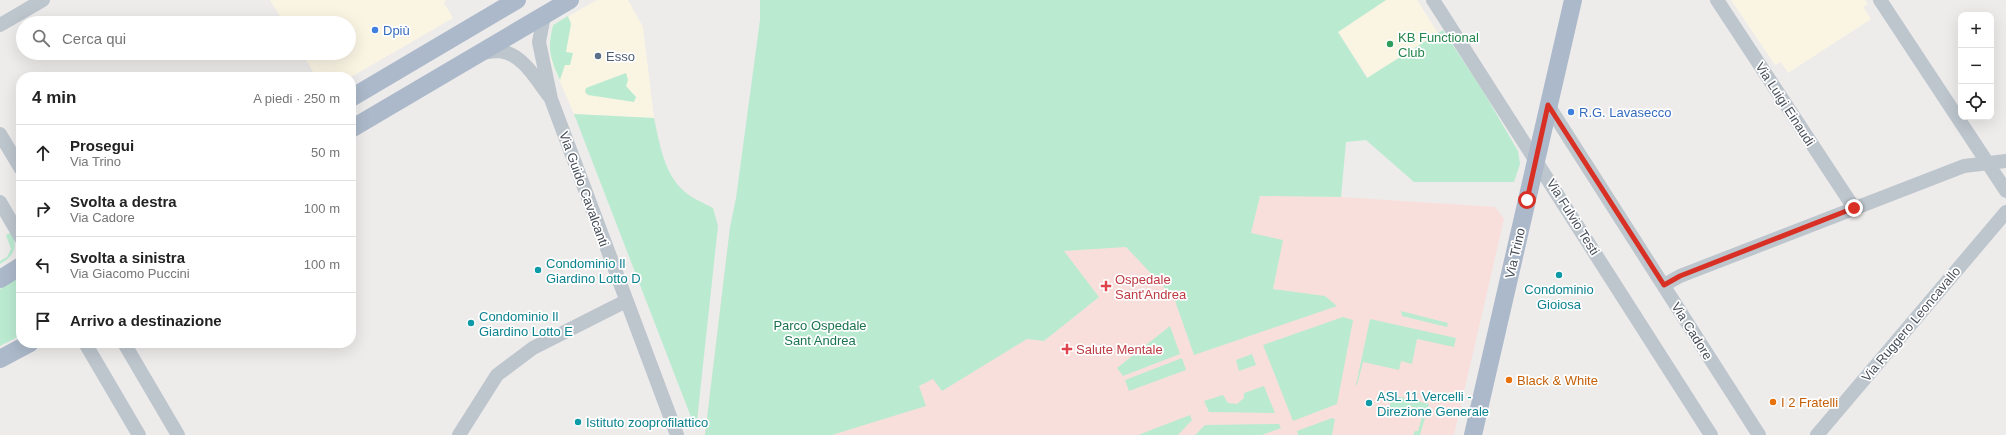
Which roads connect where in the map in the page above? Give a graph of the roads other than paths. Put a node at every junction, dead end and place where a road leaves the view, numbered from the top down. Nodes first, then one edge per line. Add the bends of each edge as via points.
1 (43, 0) edge
2 (518, 0) edge
3 (570, 0) edge
4 (1433, 0) edge
5 (1572, 0) edge
6 (1717, 0) edge
7 (1880, 0) edge
8 (544, 16) junction
9 (0, 25) edge
10 (480, 53) junction
11 (356, 95) edge
12 (551, 99) junction
13 (1548, 105) junction
14 (356, 126) edge
15 (0, 134) edge
16 (1536, 159) junction
17 (16, 161) edge
18 (2006, 161) edge
19 (1987, 162) junction
20 (2006, 191) edge
21 (0, 202) edge
22 (1854, 208) junction
23 (2006, 212) edge
24 (16, 229) edge
25 (16, 269) edge
26 (0, 279) edge
27 (1664, 285) junction
28 (626, 301) junction
29 (21, 348) edge
30 (88, 348) edge
31 (127, 348) edge
32 (0, 359) edge
33 (139, 435) edge
34 (178, 435) edge
35 (459, 435) edge
36 (677, 435) edge
37 (1474, 435) edge
38 (1711, 435) edge
39 (1759, 435) edge
40 (1817, 435) edge

1 - 9 street
2 - 11 main road
3 - 8 main road
4 - 16 street, Via Fulvio Testi
5 - 13 main road, Via Trino
6 - 22 street, Via Luigi Einaudi
7 - 19 street
8 - 10 main road
8 - 12 street, Via Guido Cavalcanti via 539,42
10 - 12 street, Via Guido Cavalcanti via 498,51 519,59 529,68
10 - 14 main road
12 - 28 street, Via Guido Cavalcanti
13 - 16 main road, Via Trino
13 - 27 street, Via Cadore
15 - 17 street
16 - 37 main road, Via Trino
16 - 38 street, Via Fulvio Testi
18 - 19 street
19 - 20 street
19 - 22 street via 1964,166
21 - 24 street
22 - 27 street via 1680,276
23 - 40 street, Via Ruggero Leoncavallo
25 - 26 main road
27 - 39 street, Via Cadore
28 - 35 street via 533,348 497,375
28 - 36 street, Via Guido Cavalcanti
29 - 32 main road
30 - 33 street
31 - 34 street

